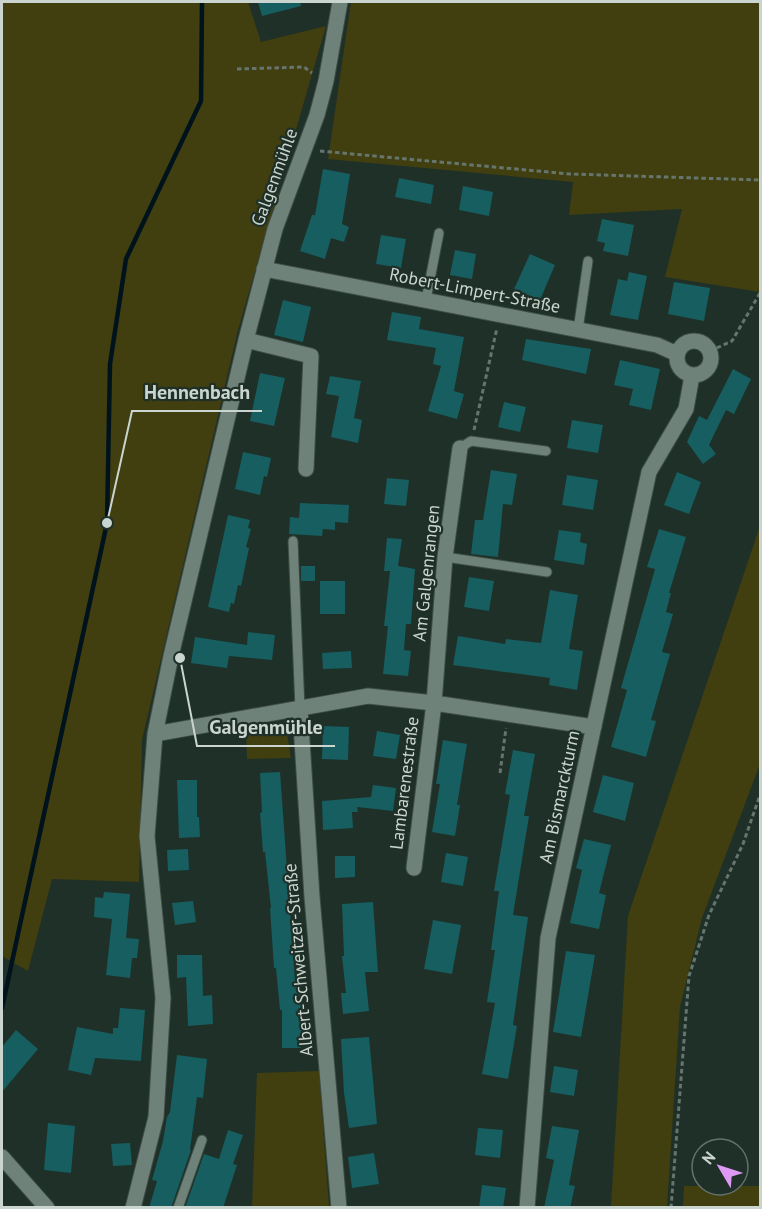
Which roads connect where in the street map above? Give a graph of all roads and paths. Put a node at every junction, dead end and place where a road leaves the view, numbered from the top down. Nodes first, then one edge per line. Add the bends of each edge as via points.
1 (340, 2) edge
2 (237, 69) dead end
3 (326, 81) junction
4 (303, 150) junction
5 (760, 180) edge
6 (439, 233) dead end
7 (588, 261) dead end
8 (264, 269) junction
9 (760, 293) edge
10 (426, 300) junction
11 (499, 315) junction
12 (578, 330) junction
13 (246, 340) junction
14 (710, 351) junction
15 (677, 354) junction
16 (692, 376) junction
17 (466, 444) junction
18 (546, 451) dead end
19 (306, 469) dead end
20 (293, 541) dead end
21 (445, 557) junction
22 (547, 572) dead end
23 (434, 703) junction
24 (300, 709) junction
25 (508, 715) junction
26 (594, 728) junction
27 (155, 734) junction
28 (500, 773) dead end
29 (760, 795) edge
30 (414, 868) dead end
31 (202, 1140) dead end
32 (2, 1157) edge
33 (47, 1208) edge
34 (133, 1208) edge
35 (178, 1208) edge
36 (339, 1208) edge
37 (527, 1208) edge
38 (671, 1208) edge

1 - 3 street, Galgenmühle
2 - 3 path via 304,68
3 - 4 street, Galgenmühle
4 - 5 path via 570,174
4 - 8 street, Galgenmühle
6 - 10 lane
7 - 12 lane
8 - 10 street, Robert-Limpert-Straße
8 - 13 street, Galgenmühle
9 - 14 path via 732,341
10 - 11 street, Robert-Limpert-Straße
11 - 12 street, Robert-Limpert-Straße
11 - 17 path via 486,383
12 - 15 street, Robert-Limpert-Straße via 657,345
13 - 19 street via 311,356
13 - 27 street, Galgenmühle
14 - 15 street via 702,343 690,341
14 - 16 street via 708,369
15 - 16 street via 678,366
16 - 26 street, Am Bismarckturm via 686,409 649,472
17 - 18 lane
17 - 21 street, Am Galgenrangen
20 - 24 lane
21 - 22 lane
21 - 23 street, Am Galgenrangen
23 - 24 street, Lambarenestraße via 368,696
23 - 25 street, Lambarenestraße
23 - 30 street, Lambarenestraße
24 - 27 street, Lambarenestraße
24 - 36 street, Albert-Schweitzer-Straße
25 - 26 street, Lambarenestraße
25 - 28 path
26 - 37 street, Am Bismarckturm via 548,938
27 - 34 street, Galgenmühle via 147,836 163,998 156,1117
29 - 38 path via 743,844 709,915 689,976
31 - 35 lane
32 - 33 street

